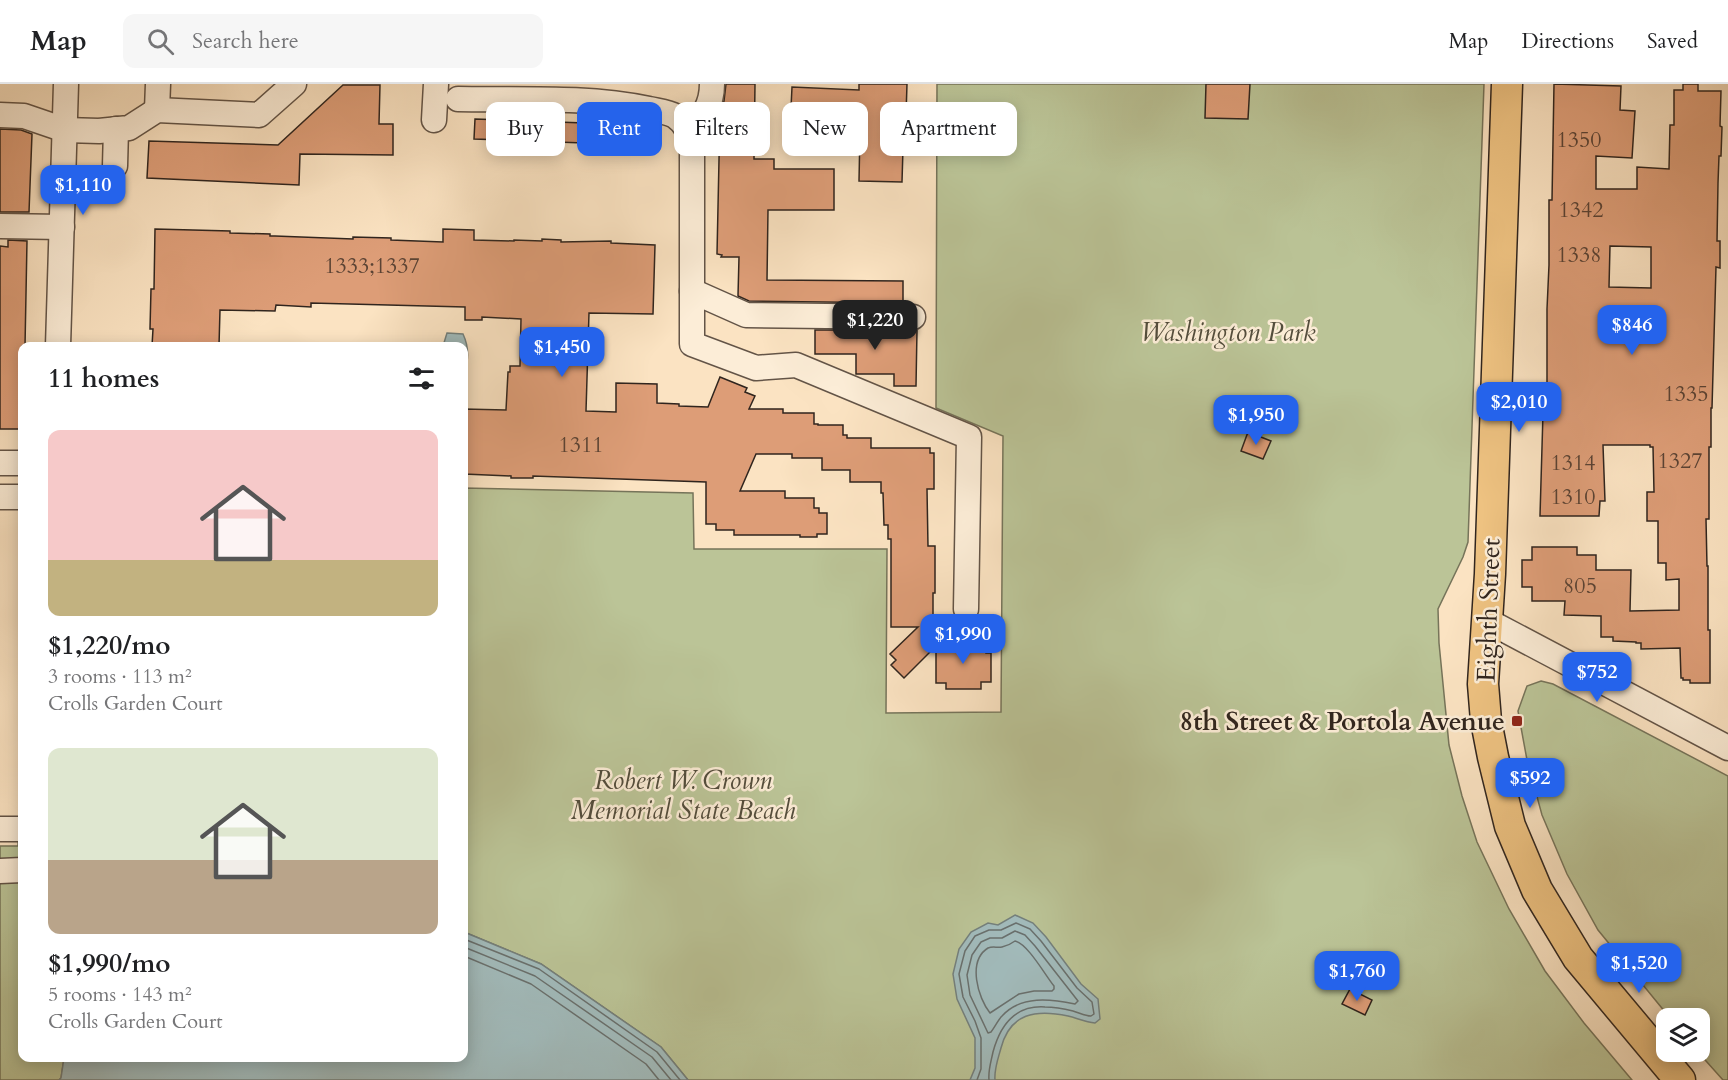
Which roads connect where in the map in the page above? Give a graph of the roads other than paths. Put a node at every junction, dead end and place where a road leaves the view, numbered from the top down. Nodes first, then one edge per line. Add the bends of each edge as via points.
1 (66, 84) edge
2 (158, 84) edge
3 (294, 84) edge
4 (436, 84) edge
5 (712, 84) edge
6 (1507, 84) edge
7 (276, 92) edge
8 (709, 102) edge
9 (452, 106) edge
10 (157, 110) junction
11 (0, 115) edge
12 (674, 116) edge
13 (116, 129) junction
14 (65, 130) junction
15 (692, 156) edge
16 (115, 166) dead end
17 (0, 226) edge
18 (62, 227) junction
19 (692, 291) junction
20 (913, 317) dead end
21 (58, 342) edge
22 (0, 462) edge
23 (18, 463) edge
24 (0, 497) edge
25 (18, 498) edge
26 (966, 609) dead end
27 (1486, 620) junction
28 (1728, 748) edge
29 (0, 829) edge
30 (18, 829) edge
31 (18, 870) edge
32 (0, 871) edge
33 (1680, 1080) edge

1 - 14 street
2 - 10 street
3 - 7 street
4 - 9 street
5 - 8 street
6 - 27 main road, Eighth Street
7 - 10 street via 259,115
9 - 12 street via 601,102
10 - 13 street via 129,128
11 - 14 street via 24,116
13 - 14 street
13 - 16 street
14 - 18 street
15 - 19 street
17 - 18 street
18 - 21 street
19 - 20 street via 746,315
19 - 26 street via 692,344 756,368 796,365 969,437
22 - 23 street
24 - 25 street
27 - 28 street
27 - 33 main road, Eighth Street via 1486,721 1510,826 1537,890 1578,958
29 - 30 street
31 - 32 street

